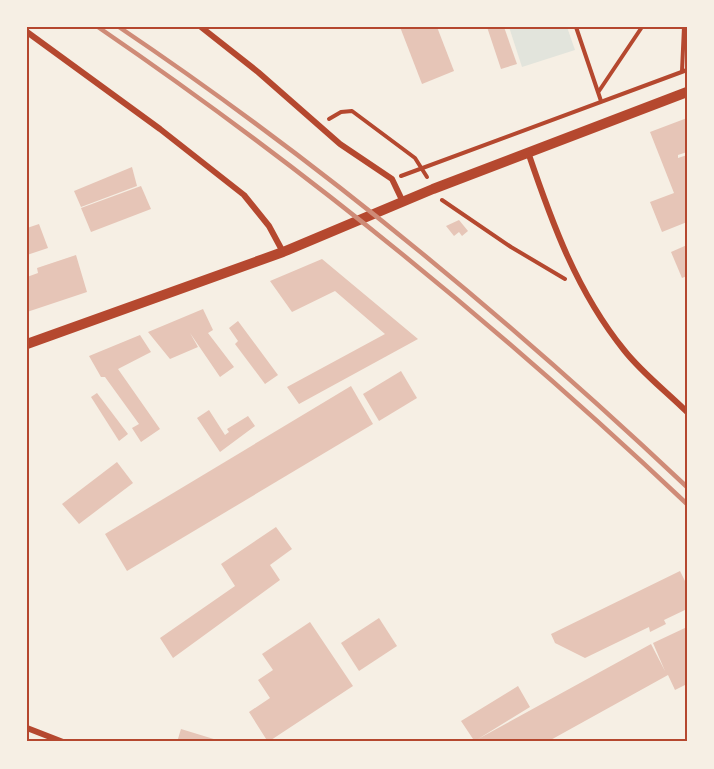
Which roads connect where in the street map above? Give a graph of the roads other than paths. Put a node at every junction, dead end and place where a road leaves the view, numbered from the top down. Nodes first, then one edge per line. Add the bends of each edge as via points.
1 (201, 27) edge
2 (27, 32) edge
3 (687, 92) edge
4 (528, 152) junction
5 (403, 202) junction
6 (283, 252) junction
7 (27, 344) edge
8 (687, 412) edge
9 (27, 728) edge
10 (63, 742) edge

1 - 5 street via 340,144 392,179
2 - 6 street via 152,122 244,195 269,226
3 - 4 street
4 - 5 street
4 - 8 street via 581,288 626,352
5 - 6 street
6 - 7 street
9 - 10 street

